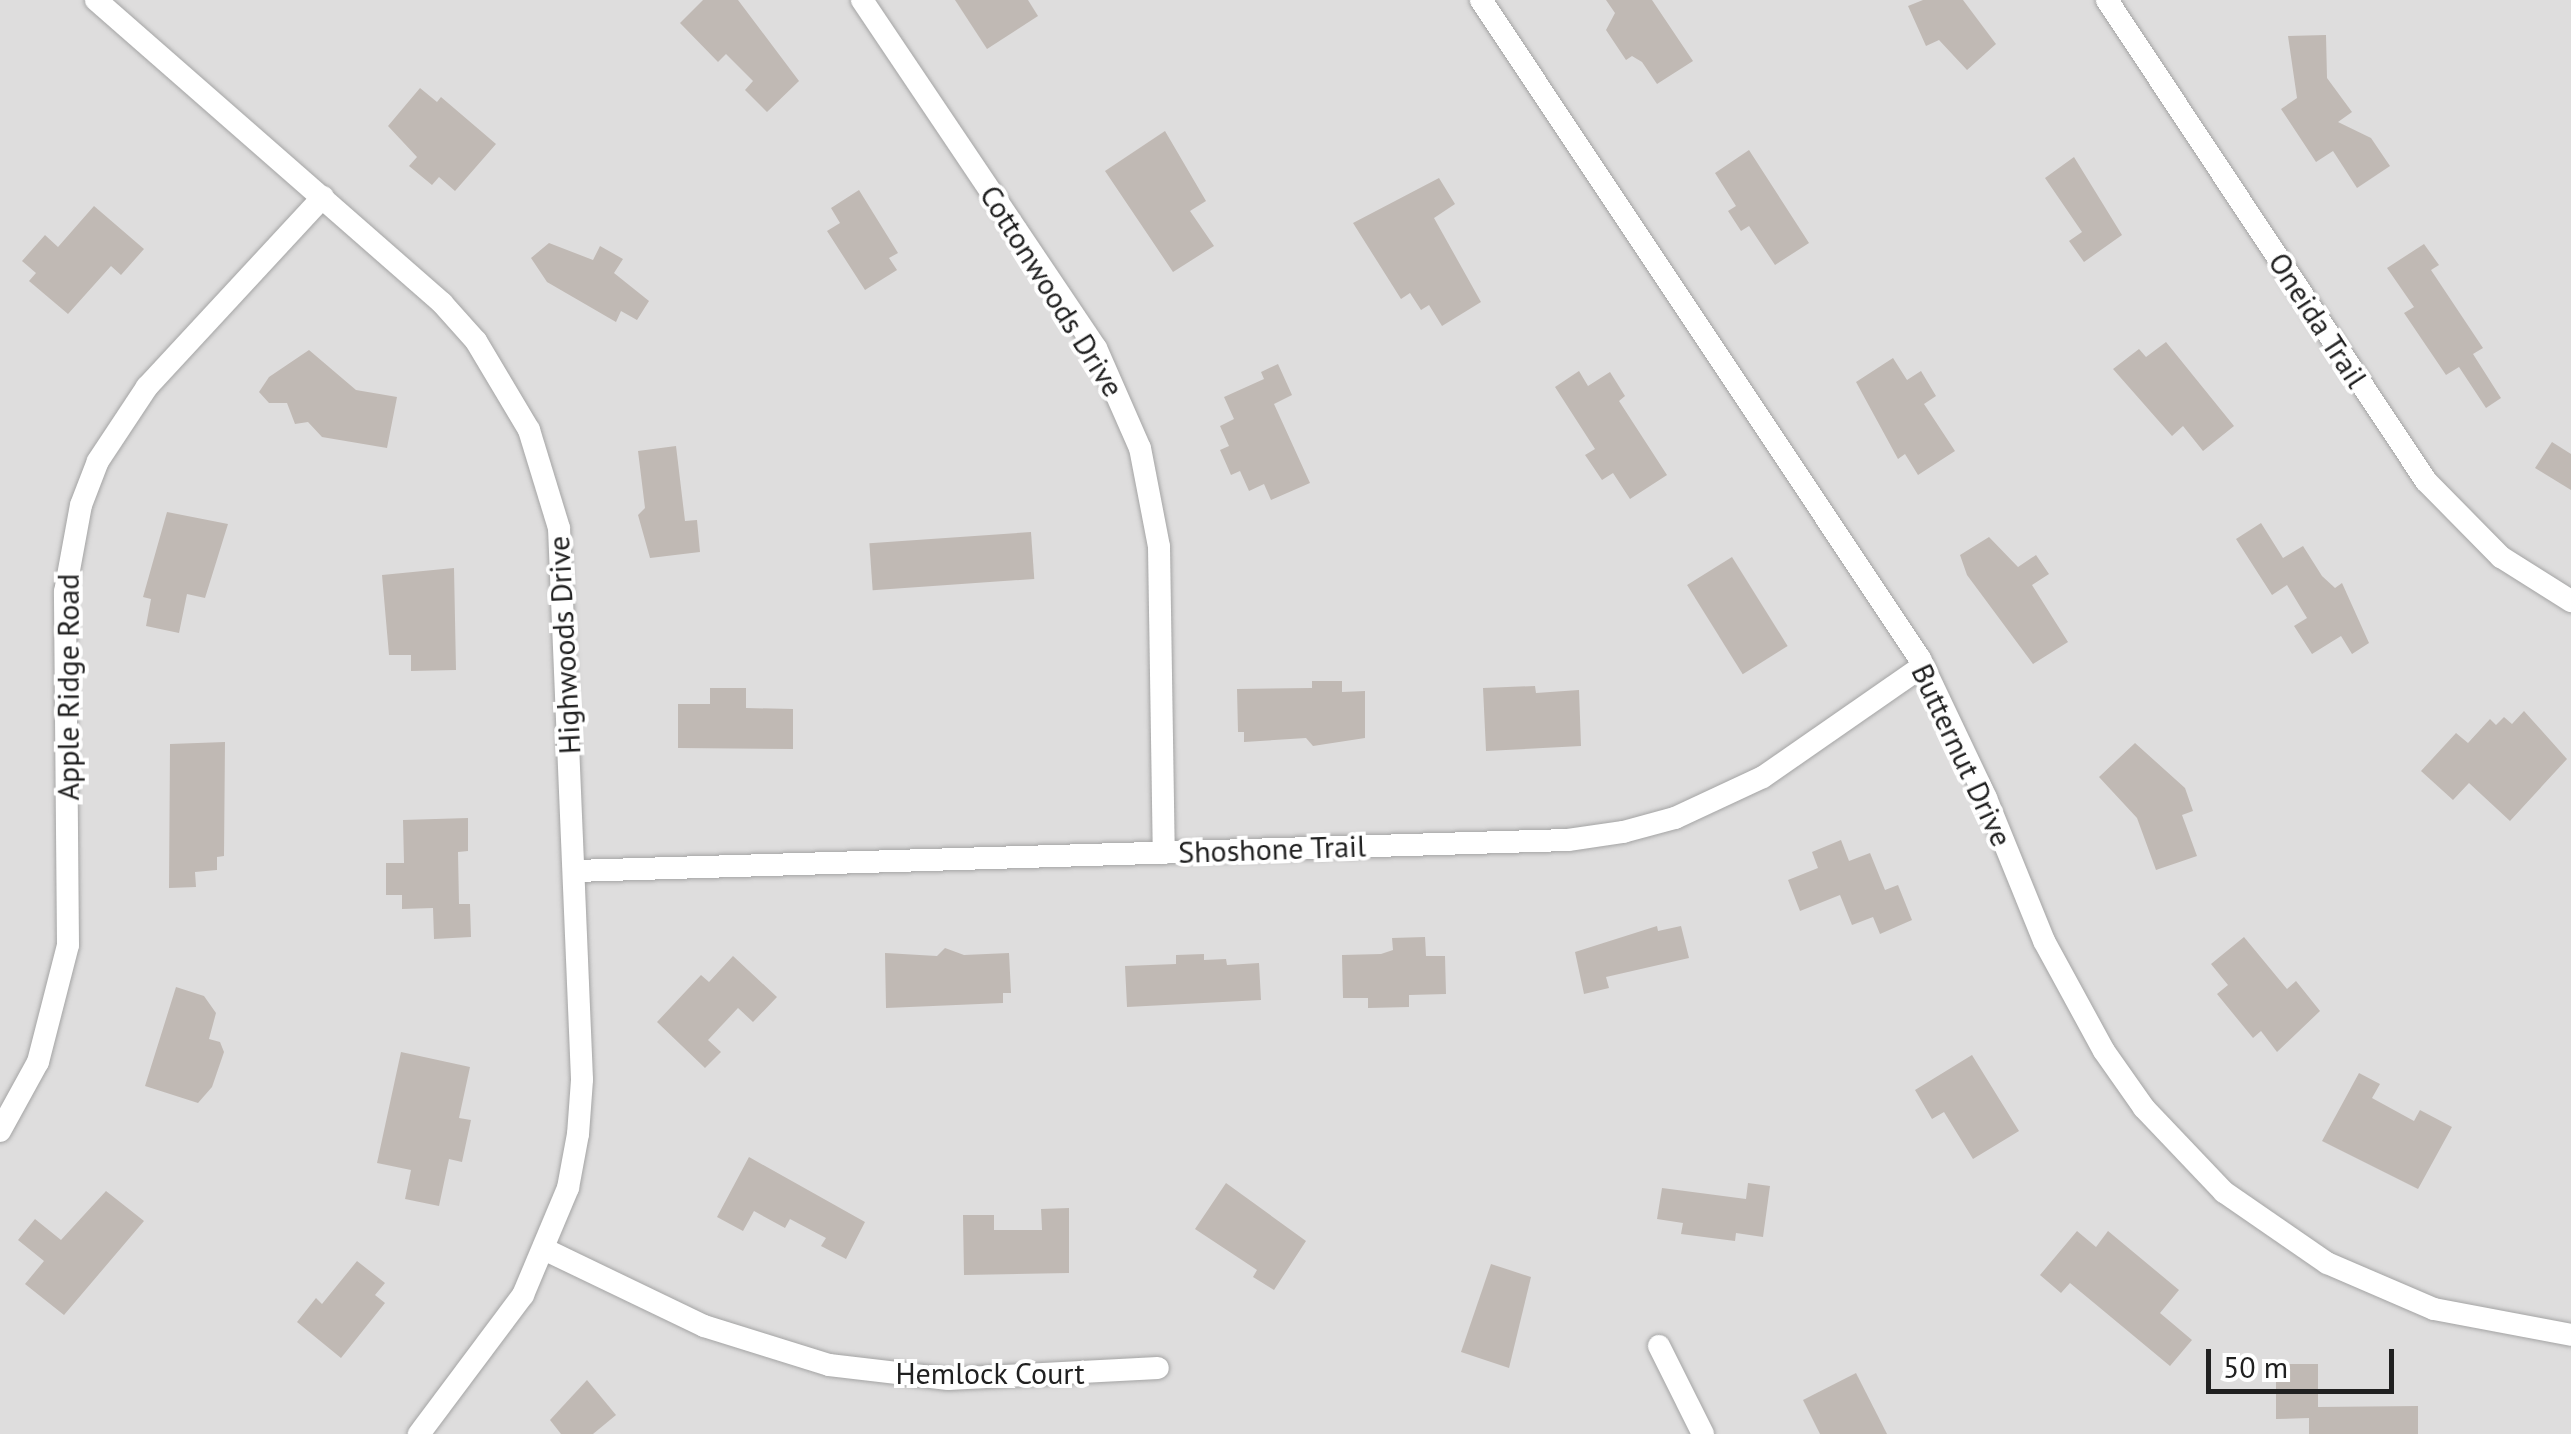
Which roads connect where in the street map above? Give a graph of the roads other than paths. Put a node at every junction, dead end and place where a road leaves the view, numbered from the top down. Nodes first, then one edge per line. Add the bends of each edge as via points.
1 (96, 0) edge
2 (862, 0) edge
3 (1481, 0) edge
4 (2108, 0) edge
5 (323, 197) junction
6 (2571, 601) edge
7 (1923, 666) junction
8 (1164, 853) junction
9 (575, 871) junction
10 (0, 1131) edge
11 (546, 1250) junction
12 (2571, 1335) edge
13 (1659, 1346) dead end
14 (1158, 1368) dead end
15 (419, 1434) edge
16 (1703, 1434) edge

1 - 5 street, Highwoods Drive
2 - 8 street, Cottonwoods Drive via 1096,348 1140,448 1158,547
3 - 7 street, Butternut Drive
4 - 6 street, Oneida Trail via 2426,481 2501,557
5 - 9 street, Highwoods Drive via 476,342 505,384 541,462 564,576
5 - 10 street, Apple Ridge Road via 146,388 98,461 80,505 64,592 68,945 38,1062
7 - 8 street, Shoshone Trail via 1763,776 1675,818 1622,832 1568,840
7 - 12 street, Butternut Drive via 2072,997 2178,1148 2274,1230 2374,1286 2495,1324
8 - 9 street, Shoshone Trail
9 - 11 street, Highwoods Drive via 582,1080 568,1188
11 - 14 street, Hemlock Court via 704,1326 829,1365 948,1379
11 - 15 street, Highwoods Drive via 489,1346
13 - 16 street

